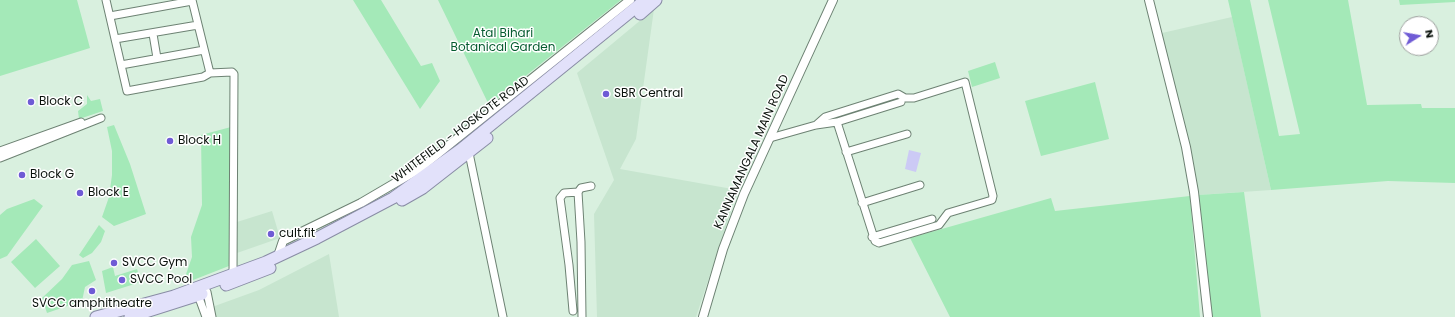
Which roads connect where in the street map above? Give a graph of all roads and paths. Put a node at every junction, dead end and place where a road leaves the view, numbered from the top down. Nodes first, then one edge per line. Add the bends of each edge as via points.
1 (106, 0) edge
2 (192, 0) edge
3 (630, 0) edge
4 (645, 0) edge
5 (656, 0) edge
6 (833, 0) edge
7 (1149, 0) edge
8 (110, 16) junction
9 (198, 25) junction
10 (153, 34) junction
11 (115, 39) junction
12 (204, 50) junction
13 (157, 58) junction
14 (121, 65) junction
15 (210, 74) junction
16 (901, 102) dead end
17 (837, 122) junction
18 (816, 125) junction
19 (907, 134) dead end
20 (770, 138) junction
21 (0, 151) edge
22 (846, 152) junction
23 (469, 153) junction
24 (0, 158) edge
25 (920, 185) dead end
26 (591, 186) dead end
27 (578, 192) junction
28 (862, 203) junction
29 (366, 207) junction
30 (932, 219) dead end
31 (872, 236) junction
32 (234, 278) junction
33 (202, 294) junction
34 (573, 311) dead end
35 (114, 314) edge
36 (96, 317) edge
37 (130, 317) edge
38 (206, 317) edge
39 (212, 317) edge
40 (503, 317) edge
41 (582, 317) edge
42 (704, 317) edge
43 (1208, 317) edge

1 - 8 street
2 - 8 street
2 - 9 street
3 - 29 street via 419,169
4 - 29 main road, WHITEFIELD - HOSKOTE ROAD via 460,150 418,181
5 - 23 main road, WHITEFIELD - HOSKOTE ROAD
6 - 20 street, KANNAMANGALA MAIN ROAD
7 - 43 street via 1186,147 1194,192
8 - 11 street
9 - 10 street
9 - 12 street
10 - 11 street
10 - 13 street
11 - 14 street
12 - 13 street
12 - 15 street
13 - 14 street
14 - 15 street via 127,91
15 - 32 street via 232,72 235,76
16 - 17 street
17 - 18 street
17 - 22 street
18 - 20 street
18 - 31 street via 825,117 898,94 905,98 914,98 965,82 992,200 948,213 939,225 879,243
19 - 22 street
20 - 42 street, KANNAMANGALA MAIN ROAD via 725,242
21 - 24 street via 72,124 101,118
22 - 28 street
23 - 32 main road, WHITEFIELD - HOSKOTE ROAD via 423,188 376,215 283,262
23 - 40 street
25 - 28 street
26 - 27 street
27 - 34 street via 564,193 560,198
27 - 41 street
28 - 31 street
29 - 32 main road, WHITEFIELD - HOSKOTE ROAD
30 - 31 street
32 - 33 main road, WHITEFIELD - HOSKOTE ROAD
32 - 35 main road, WHITEFIELD - HOSKOTE ROAD
33 - 37 main road, WHITEFIELD - HOSKOTE ROAD
33 - 38 street
33 - 39 street
35 - 36 main road, WHITEFIELD - HOSKOTE ROAD

